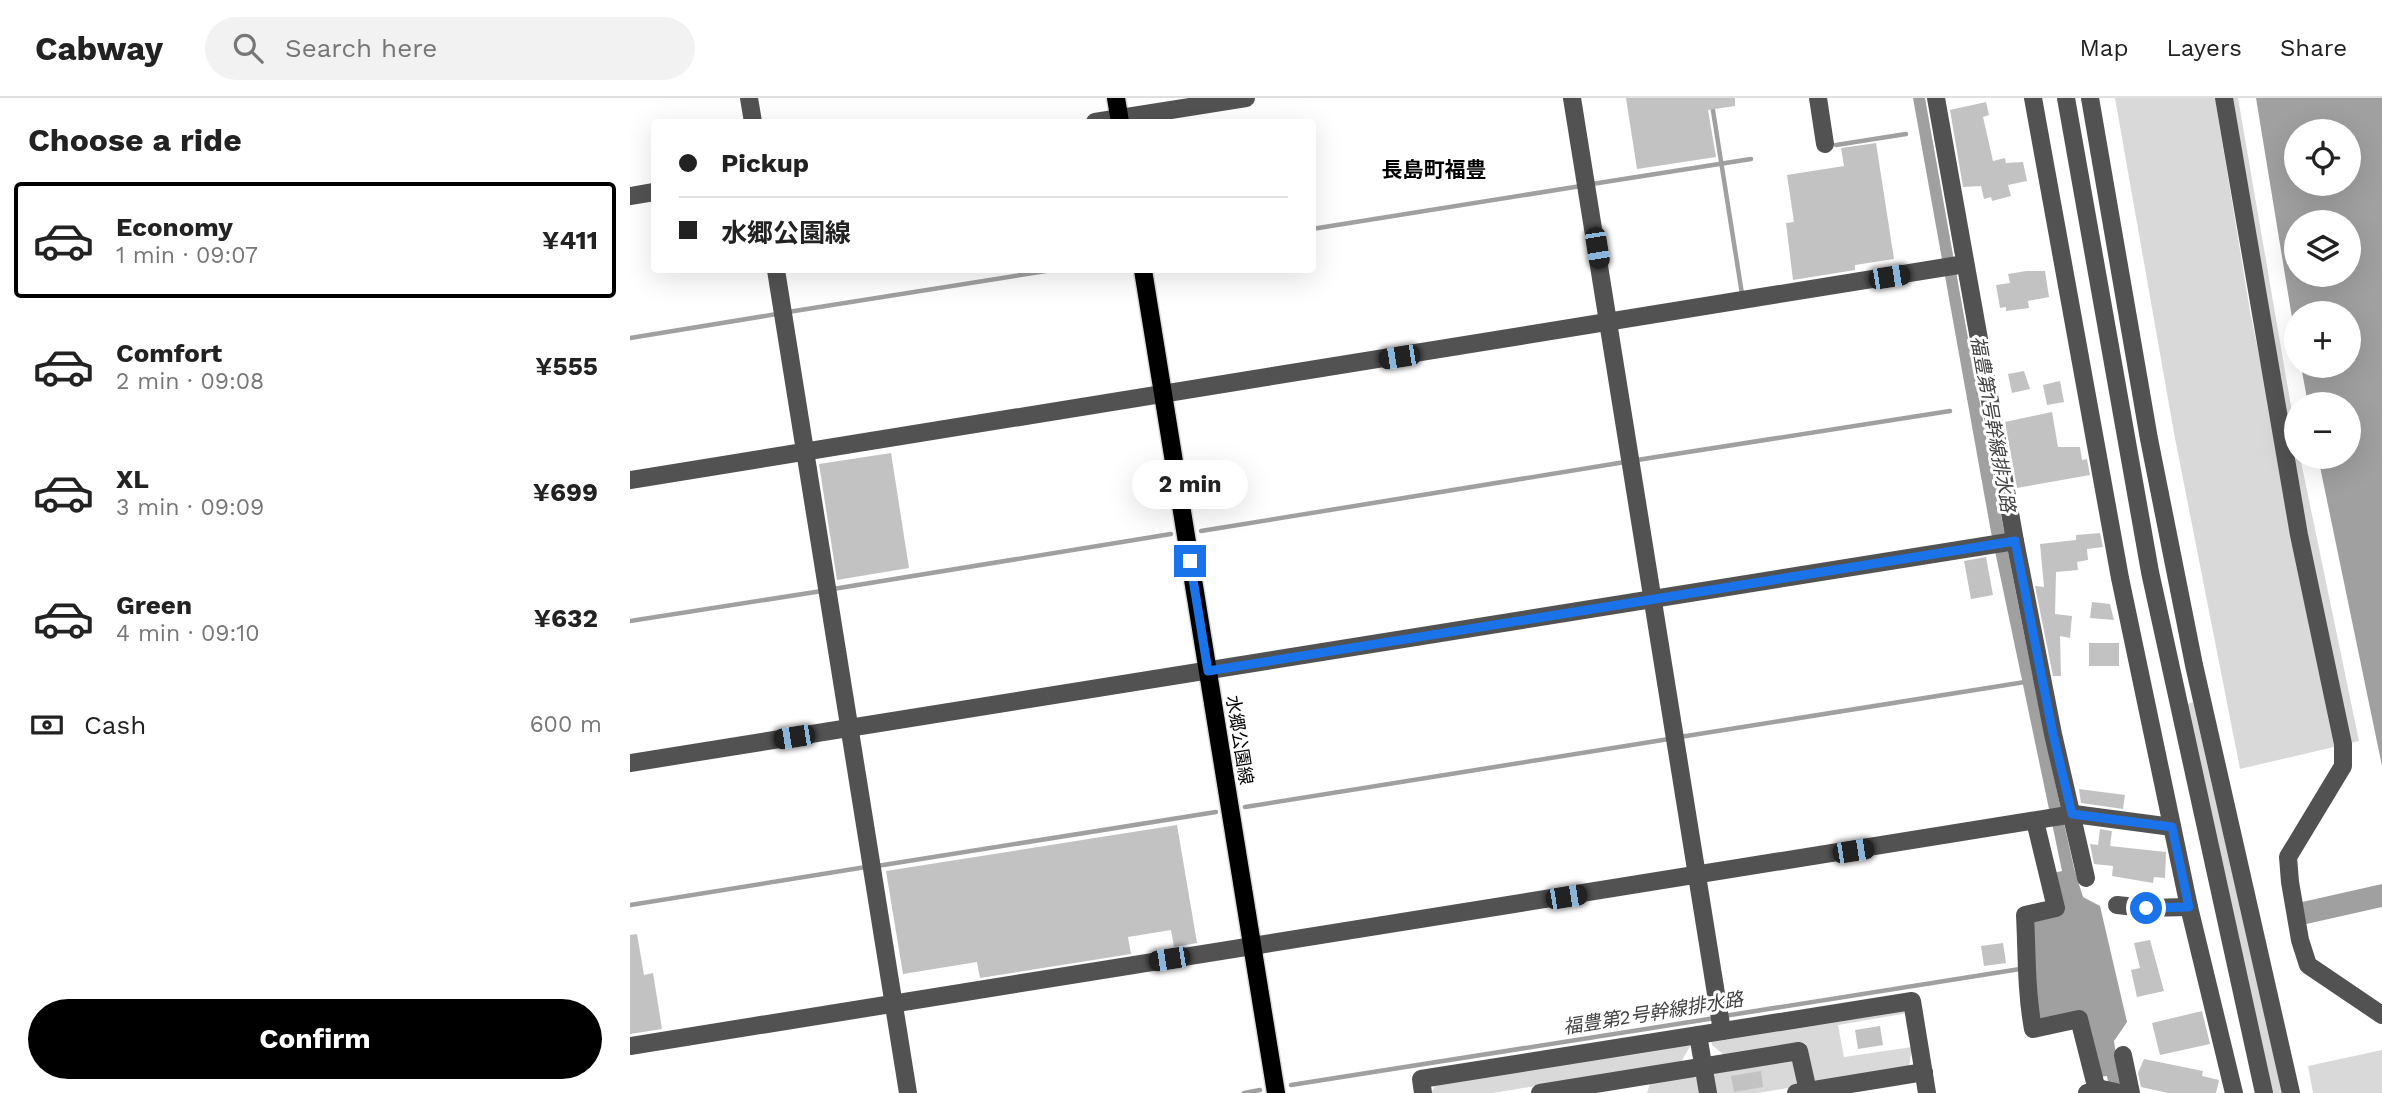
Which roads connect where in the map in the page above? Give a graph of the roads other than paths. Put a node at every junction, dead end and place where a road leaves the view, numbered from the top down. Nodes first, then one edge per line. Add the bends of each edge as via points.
1 (749, 98) edge
2 (1116, 98) edge
3 (1246, 98) edge
4 (1572, 98) edge
5 (1818, 98) edge
6 (1936, 98) edge
7 (2034, 98) edge
8 (2066, 98) edge
9 (2090, 98) edge
10 (2224, 98) edge
11 (752, 119) edge
12 (1120, 119) edge
13 (1131, 119) edge
14 (1825, 144) dead end
15 (651, 192) edge
16 (630, 196) edge
17 (1962, 265) junction
18 (776, 273) edge
19 (1143, 273) edge
20 (1608, 323) junction
21 (1163, 395) junction
22 (806, 452) junction
23 (630, 480) edge
24 (2014, 541) junction
25 (1653, 600) junction
26 (1208, 671) junction
27 (849, 728) junction
28 (630, 763) edge
29 (2069, 815) junction
30 (2041, 821) junction
31 (2172, 827) junction
32 (1697, 876) junction
33 (2086, 878) dead end
34 (2117, 905) dead end
35 (2189, 907) junction
36 (1252, 946) junction
37 (893, 1004) junction
38 (2382, 1015) edge
39 (1721, 1023) junction
40 (1698, 1035) junction
41 (630, 1046) edge
42 (2123, 1055) dead end
43 (1704, 1066) junction
44 (1924, 1072) junction
45 (1634, 1085) edge
46 (2095, 1091) edge
47 (1802, 1092) edge
48 (908, 1093) edge
49 (1276, 1093) edge
50 (1423, 1093) edge
51 (1540, 1093) edge
52 (1708, 1093) edge
53 (1927, 1093) edge
54 (2120, 1093) edge
55 (2131, 1093) edge
56 (2234, 1093) edge
57 (2264, 1093) edge
58 (2291, 1093) edge

1 - 11 street
2 - 12 main road
3 - 13 street
4 - 20 street
5 - 14 street
6 - 17 street
7 - 31 street via 2105,502
8 - 57 street via 2150,572
9 - 58 street via 2194,665
10 - 38 street via 2300,535 2343,744 2343,766 2288,858 2290,882 2308,965
15 - 16 street
17 - 20 street
17 - 24 street
18 - 22 street
19 - 21 main road, 水郷公園線
20 - 21 street
20 - 25 street
21 - 22 street
21 - 26 main road, 水郷公園線
22 - 23 street
22 - 27 street
24 - 25 street
24 - 29 street
25 - 26 street
25 - 32 street
26 - 27 street
26 - 36 main road, 水郷公園線
27 - 28 street
27 - 37 street
29 - 30 street
29 - 31 street
29 - 33 street
30 - 32 street
30 - 46 street via 2056,908 2025,915 2026,991 2033,1029 2079,1019
31 - 35 street
32 - 36 street
32 - 39 street
34 - 35 street
35 - 56 street
36 - 37 street
36 - 49 main road, 水郷公園線
37 - 41 street
37 - 48 street
39 - 40 street
39 - 44 street via 1912,1001
40 - 43 street
40 - 50 street via 1421,1079
42 - 55 street
43 - 45 street
43 - 47 street via 1799,1051
43 - 52 street
44 - 47 street
44 - 53 street
45 - 51 street
46 - 54 street

